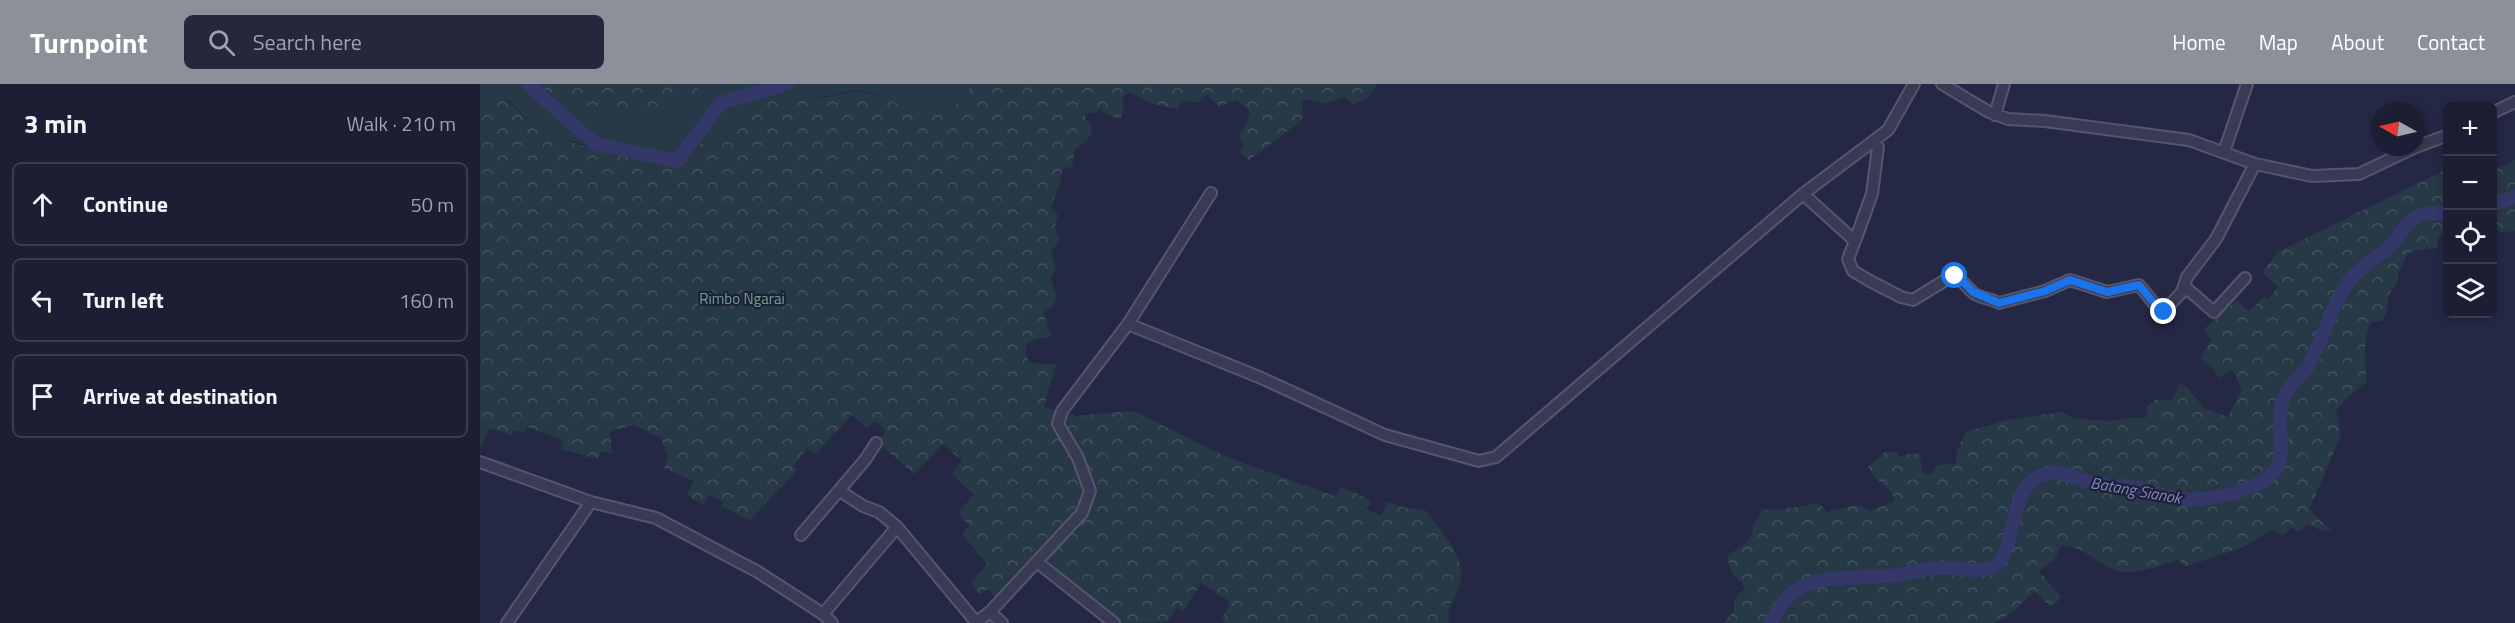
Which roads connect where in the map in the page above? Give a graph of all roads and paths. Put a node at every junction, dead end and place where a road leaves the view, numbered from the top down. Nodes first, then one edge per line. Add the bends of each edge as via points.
1 (1914, 84) edge
2 (1942, 84) edge
3 (2004, 84) edge
4 (2247, 84) edge
5 (2515, 102) edge
6 (2497, 111) edge
7 (1995, 115) junction
8 (2443, 137) edge
9 (1873, 143) junction
10 (2425, 144) edge
11 (2224, 152) junction
12 (2397, 156) edge
13 (2255, 164) junction
14 (1211, 193) dead end
15 (1803, 194) junction
16 (1855, 241) junction
17 (2245, 278) dead end
18 (2184, 286) junction
19 (1128, 324) junction
20 (876, 443) dead end
21 (480, 462) edge
22 (840, 491) junction
23 (591, 502) junction
24 (897, 527) junction
25 (801, 535) dead end
26 (1037, 562) junction
27 (990, 612) junction
28 (823, 614) junction
29 (507, 623) edge
30 (832, 623) edge
31 (976, 623) edge
32 (1002, 623) edge
33 (1114, 623) edge

1 - 9 street via 1888,130
2 - 7 street
3 - 7 street
4 - 11 street
5 - 6 street
7 - 11 street via 2189,140
8 - 10 street
9 - 15 street
9 - 16 street via 1878,147 1872,195
11 - 13 street
12 - 13 street via 2346,176 2312,176
13 - 18 street via 2216,239
14 - 19 street
15 - 16 street
15 - 19 street via 1496,457 1479,461 1385,435 1259,377
16 - 18 street via 1848,259 1853,271 1913,300 1952,276 1960,278 1979,296 1999,303 2070,280 2107,292 2139,285 2162,313
17 - 18 street via 2214,312
19 - 26 street via 1062,411 1058,424 1078,458 1090,490 1082,513
20 - 22 street
21 - 23 street
22 - 24 street via 879,512
22 - 25 street
23 - 28 street via 656,518 758,572
23 - 29 street
24 - 28 street
24 - 31 street
26 - 27 street
26 - 33 street
27 - 31 street
27 - 32 street
28 - 30 street

